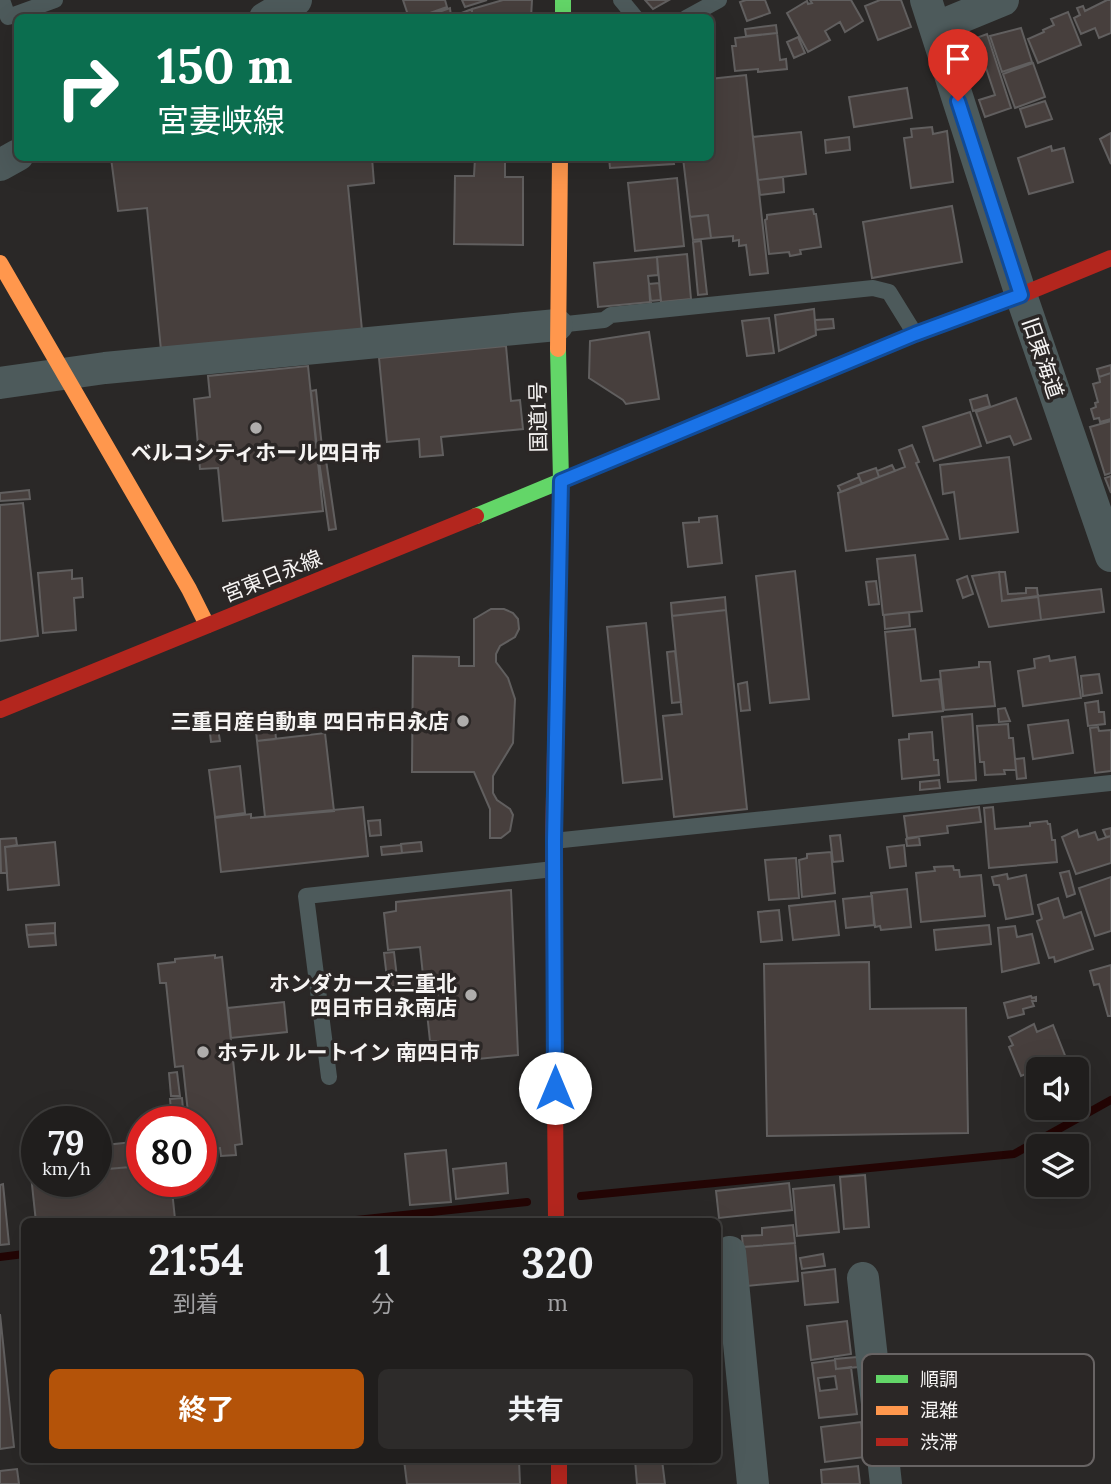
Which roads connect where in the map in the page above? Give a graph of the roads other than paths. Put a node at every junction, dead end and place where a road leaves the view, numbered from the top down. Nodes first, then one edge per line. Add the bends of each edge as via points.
1 (2, 0) edge
2 (55, 0) edge
3 (296, 0) edge
4 (621, 0) edge
5 (719, 0) edge
6 (1003, 0) edge
7 (272, 14) edge
8 (633, 14) edge
9 (694, 14) edge
10 (931, 14) edge
11 (560, 161) edge
12 (1111, 258) edge
13 (0, 263) edge
14 (1021, 295) junction
15 (557, 325) junction
16 (915, 334) junction
17 (64, 375) junction
18 (0, 383) edge
19 (561, 481) junction
20 (1111, 556) edge
21 (207, 625) junction
22 (0, 710) edge
23 (1111, 783) edge
24 (554, 841) junction
25 (554, 869) junction
26 (329, 1077) dead end
27 (556, 1218) edge
28 (730, 1252) dead end
29 (863, 1278) dead end
30 (871, 1354) edge
31 (559, 1463) edge
32 (884, 1466) edge
33 (559, 1484) edge
34 (753, 1484) edge
35 (886, 1484) edge

1 - 2 lane via 8,16
3 - 7 street
4 - 8 lane
5 - 9 lane
6 - 10 street
10 - 14 street, 旧東海道
11 - 15 main road, 国道1号
12 - 14 main road, 宮東日永線
13 - 17 main road
14 - 16 main road, 宮東日永線
14 - 20 street, 旧東海道
15 - 16 lane via 873,288 889,292
15 - 17 street
15 - 19 main road, 国道1号
16 - 19 main road, 宮東日永線
17 - 18 street
17 - 21 main road
19 - 21 main road, 宮東日永線
19 - 24 main road, 国道1号
21 - 22 main road, 宮東日永線
23 - 24 lane
24 - 25 main road, 国道1号
25 - 26 lane via 306,896
25 - 27 main road, 国道1号
28 - 34 street
29 - 30 street
31 - 33 main road
32 - 35 street

